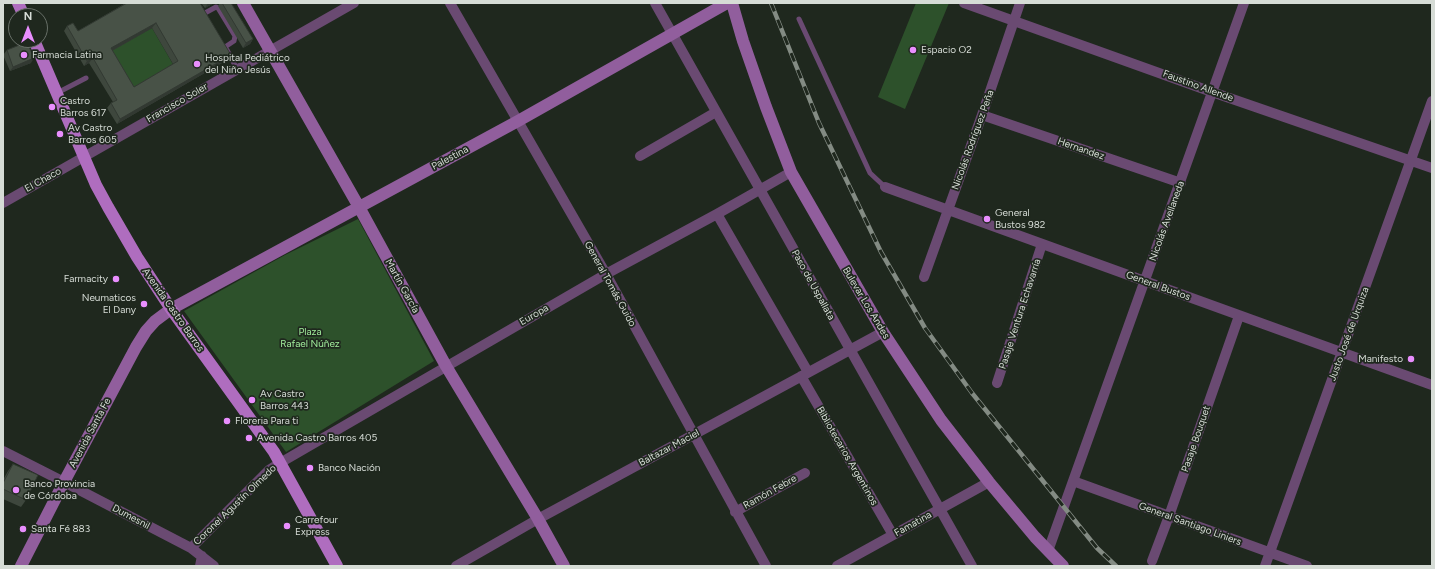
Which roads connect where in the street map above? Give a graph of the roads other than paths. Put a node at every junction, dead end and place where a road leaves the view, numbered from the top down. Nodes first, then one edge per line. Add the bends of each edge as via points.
1 (243, 3) edge
2 (354, 3) edge
3 (450, 3) edge
4 (655, 3) edge
5 (727, 3) edge
6 (732, 3) edge
7 (964, 3) edge
8 (1020, 3) edge
9 (1244, 3) edge
10 (799, 19) dead end
11 (209, 20) edge
12 (1014, 20) junction
13 (673, 33) junction
14 (221, 40) edge
15 (225, 47) junction
16 (37, 48) edge
17 (269, 50) junction
18 (237, 69) junction
19 (86, 78) dead end
20 (1212, 92) junction
21 (56, 93) junction
22 (1432, 101) edge
23 (716, 112) junction
24 (982, 115) junction
25 (518, 121) junction
26 (640, 156) dead end
27 (84, 157) junction
28 (1410, 160) junction
29 (1432, 168) edge
30 (791, 172) junction
31 (1180, 183) junction
32 (885, 187) joint
33 (760, 189) junction
34 (3, 203) edge
35 (359, 207) junction
36 (947, 210) junction
37 (717, 214) junction
38 (1042, 244) junction
39 (606, 274) junction
40 (924, 277) dead end
41 (1145, 282) junction
42 (171, 309) junction
43 (1239, 316) junction
44 (883, 332) junction
45 (849, 349) junction
46 (1342, 353) junction
47 (446, 366) junction
48 (804, 374) junction
49 (997, 383) dead end
50 (1432, 385) edge
51 (693, 435) junction
52 (3, 451) edge
53 (280, 463) junction
54 (805, 473) dead end
55 (1073, 481) junction
56 (64, 482) junction
57 (989, 482) junction
58 (940, 509) junction
59 (735, 512) junction
60 (1170, 516) junction
61 (538, 519) junction
62 (893, 535) junction
63 (191, 548) junction
64 (1048, 551) junction
65 (1270, 552) junction
66 (201, 561) edge
67 (1152, 561) dead end
68 (21, 566) edge
69 (214, 566) edge
70 (337, 566) edge
71 (456, 566) edge
72 (564, 566) edge
73 (766, 566) edge
74 (837, 566) edge
75 (972, 566) edge
76 (1063, 566) edge
77 (1265, 566) edge
78 (1307, 566) edge

1 - 17 main road, Martín García
2 - 17 street, Francisco Soler
3 - 25 street, General Tomás Guido
4 - 13 street, Paso de Uspallata
5 - 13 main road, Palestina
6 - 30 main road, Bulevar Los Andes via 766,107
7 - 12 street, Faustino Allende
8 - 12 street, Nicolás Rodríguez Peña
9 - 20 street, Nicolás Avellaneda
10 - 32 lane via 870,173
11 - 15 lane via 204,10 218,8 235,36 234,41
12 - 20 street, Faustino Allende
12 - 24 street, Nicolás Rodríguez Peña
13 - 23 street, Paso de Uspallata
13 - 25 main road, Palestina
14 - 15 lane
15 - 18 lane
16 - 21 main road, Avenida Castro Barros
17 - 18 street, Francisco Soler
17 - 35 main road, Martín García
18 - 27 street, Francisco Soler
19 - 21 lane
20 - 28 street, Faustino Allende
20 - 31 street, Nicolás Avellaneda
21 - 27 main road, Avenida Castro Barros
22 - 28 street, Justo José de Urquiza
23 - 26 street
23 - 33 street, Paso de Uspallata
24 - 31 street, Hernandez
24 - 36 street, Nicolás Rodríguez Peña
25 - 35 main road, Palestina
25 - 39 street, General Tomás Guido
27 - 34 street, El Chaco
27 - 42 main road, Avenida Castro Barros via 108,207
28 - 29 street, Faustino Allende
28 - 46 street, Justo José de Urquiza
30 - 33 street, Europa
30 - 44 main road, Bulevar Los Andes
31 - 41 street, Nicolás Avellaneda
32 - 36 street, General Bustos
33 - 37 street, Europa
33 - 45 street, Paso de Uspallata
35 - 42 main road, Palestina
35 - 47 main road, Martín García
36 - 38 street, General Bustos
36 - 40 street, Nicolás Rodríguez Peña
37 - 39 street, Europa
37 - 48 street, Bibliotecarios Argentinos
38 - 41 street, General Bustos
38 - 49 street, Pasaje Ventura Echavarría
39 - 47 street, Europa
39 - 51 street, General Tomás Guido
41 - 43 street, General Bustos
41 - 55 street, Nicolás Avellaneda
42 - 53 main road, Avenida Castro Barros
42 - 56 main road, Avenida Santa Fe via 146,331
43 - 46 street, General Bustos
43 - 60 street, Pasaje Bouquet
44 - 45 street, Baltazar Maciel
44 - 57 main road, Bulevar Los Andes via 941,420
45 - 48 street, Baltazar Maciel
45 - 58 street, Paso de Uspallata
46 - 50 street, General Bustos
46 - 65 street, Justo José de Urquiza
47 - 53 street, Europa
47 - 61 main road, Martín García
48 - 51 street, Baltazar Maciel
48 - 62 street, Bibliotecarios Argentinos
51 - 59 street, General Tomás Guido
51 - 61 street, Baltazar Maciel
52 - 56 street, Dumesnil
53 - 63 street, Coronel Agustín Olmedo via 269,470
53 - 70 main road, Avenida Castro Barros
54 - 59 street, Ramón Febre
55 - 60 street, General Santiago Liniers
55 - 64 street, Nicolás Avellaneda
56 - 63 street, Dumesnil
56 - 68 main road, Avenida Santa Fe
57 - 58 street, Famatina
57 - 64 main road, Bulevar Los Andes
58 - 62 street, Famatina
58 - 75 street, Paso de Uspallata
59 - 73 street, General Tomás Guido
60 - 65 street, General Santiago Liniers
60 - 67 street, Pasaje Bouquet
61 - 71 street, Baltazar Maciel
61 - 72 main road, Martín García
62 - 74 street, Famatina
63 - 66 street, Dumesnil
64 - 76 main road, Bulevar Los Andes
65 - 77 street, Justo José de Urquiza
65 - 78 street, General Santiago Liniers
66 - 69 street, Dumesnil

